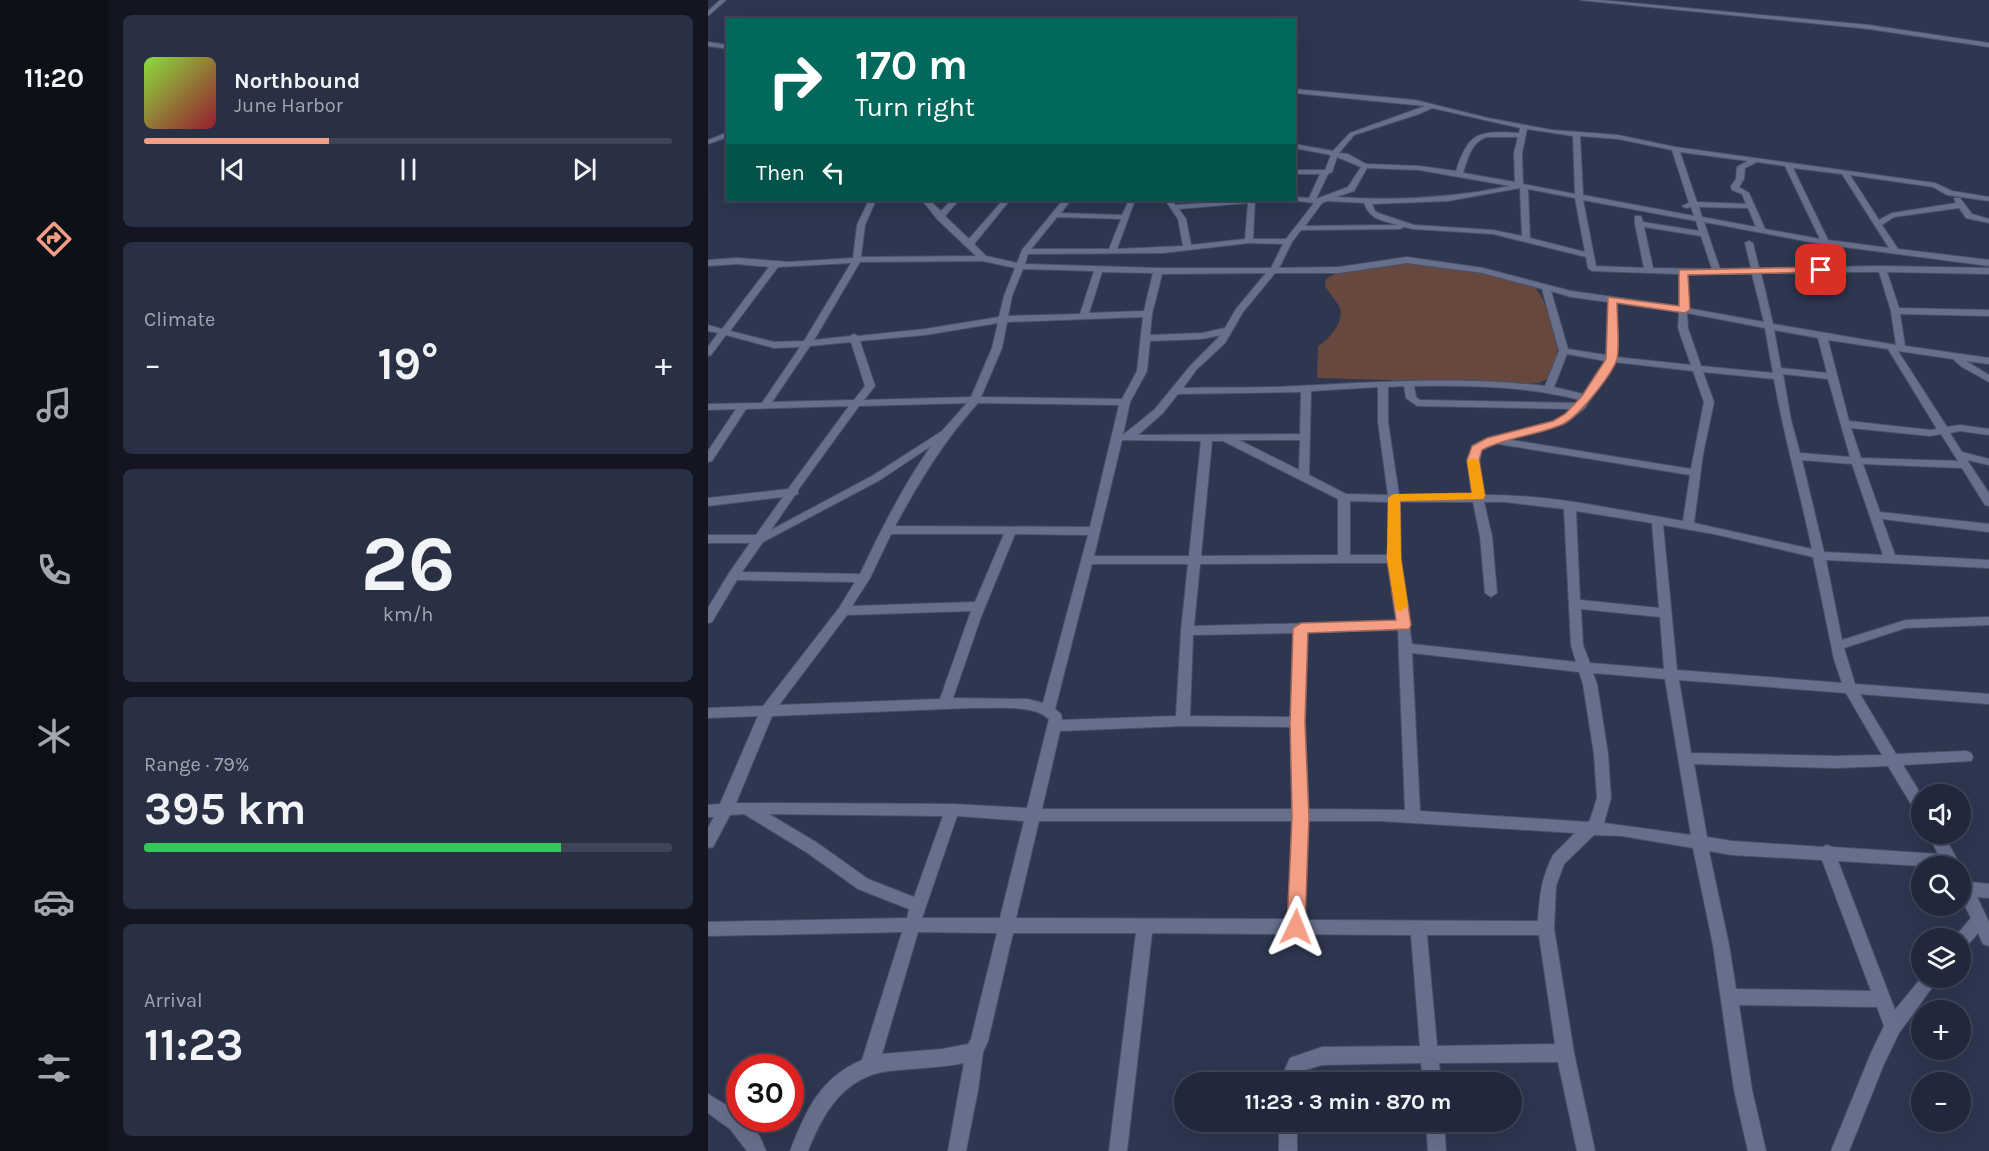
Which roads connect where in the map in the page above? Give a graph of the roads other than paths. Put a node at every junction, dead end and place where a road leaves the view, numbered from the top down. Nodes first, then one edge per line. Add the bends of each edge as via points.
1 (723, 0) edge
2 (1583, 0) edge
3 (708, 13) edge
4 (708, 44) edge
5 (1989, 45) edge
6 (726, 47) edge
7 (1296, 91) edge
8 (1431, 106) junction
9 (1524, 127) junction
10 (726, 135) edge
11 (1522, 135) junction
12 (1576, 135) junction
13 (708, 142) edge
14 (1296, 146) edge
15 (1675, 149) junction
16 (1335, 153) junction
17 (1754, 161) junction
18 (1788, 165) junction
19 (1365, 166) junction
20 (1296, 171) edge
21 (1325, 172) junction
22 (1845, 173) junction
23 (1459, 174) junction
24 (1522, 186) junction
25 (1954, 194) junction
26 (1580, 197) junction
27 (1296, 199) edge
28 (1989, 199) edge
29 (1319, 200) junction
30 (872, 201) edge
31 (926, 201) edge
32 (955, 201) edge
33 (1006, 201) edge
34 (1066, 201) edge
35 (1132, 201) edge
36 (1225, 201) edge
37 (1252, 201) edge
38 (1171, 203) edge
39 (1368, 203) junction
40 (1693, 204) junction
41 (1960, 204) junction
42 (1750, 206) junction
43 (1636, 208) junction
44 (1662, 212) junction
45 (1055, 214) junction
46 (940, 217) junction
47 (1126, 217) junction
48 (1700, 219) junction
49 (1989, 221) edge
50 (1639, 224) junction
51 (1878, 224) junction
52 (1413, 227) junction
53 (1298, 228) junction
54 (1762, 231) junction
55 (1705, 234) junction
56 (1249, 241) junction
57 (1526, 241) junction
58 (1288, 242) junction
59 (1825, 242) junction
60 (1749, 243) dead end
61 (969, 244) junction
62 (1203, 247) junction
63 (1187, 248) junction
64 (1093, 251) junction
65 (1112, 251) junction
66 (1895, 251) junction
67 (1024, 252) junction
68 (1589, 255) junction
69 (983, 258) junction
70 (857, 260) junction
71 (708, 263) edge
72 (1989, 263) edge
73 (775, 265) junction
74 (1019, 266) junction
75 (1275, 268) junction
76 (1086, 269) junction
77 (1099, 269) junction
78 (1882, 269) junction
79 (1205, 270) junction
80 (1649, 270) junction
81 (1821, 270) junction
82 (1158, 271) junction
83 (1755, 271) junction
84 (1989, 271) edge
85 (1683, 272) junction
86 (1717, 272) junction
87 (1545, 286) junction
88 (1832, 291) dead end
89 (1612, 299) junction
90 (1685, 310) junction
91 (1895, 311) junction
92 (1989, 313) edge
93 (1148, 314) junction
94 (1084, 315) junction
95 (1004, 319) junction
96 (1769, 325) junction
97 (708, 328) edge
98 (1229, 330) junction
99 (724, 332) junction
100 (1822, 336) junction
101 (854, 337) junction
102 (1147, 338) junction
103 (807, 343) junction
104 (1896, 347) junction
105 (1564, 351) junction
106 (708, 353) edge
107 (1956, 356) junction
108 (1611, 359) junction
109 (1989, 361) edge
110 (1695, 367) junction
111 (1778, 374) junction
112 (1831, 376) junction
113 (1988, 381) edge
114 (1408, 383) junction
115 (1383, 384) junction
116 (1306, 388) junction
117 (1548, 389) junction
118 (1176, 391) junction
119 (975, 400) junction
120 (1125, 402) junction
121 (1583, 402) junction
122 (855, 404) junction
123 (765, 405) junction
124 (743, 406) junction
125 (708, 407) edge
126 (1846, 424) junction
127 (948, 430) junction
128 (1946, 431) junction
129 (1989, 432) edge
130 (1304, 437) junction
131 (1122, 438) junction
132 (1207, 438) junction
133 (1224, 438) junction
134 (1491, 440) junction
135 (1959, 454) junction
136 (1795, 456) junction
137 (708, 459) edge
138 (1857, 461) junction
139 (1989, 462) edge
140 (1965, 465) junction
141 (1695, 473) junction
142 (1304, 478) junction
143 (794, 492) junction
144 (1344, 496) junction
145 (1478, 496) junction
146 (1394, 498) junction
147 (708, 502) edge
148 (1989, 502) edge
149 (1570, 506) junction
150 (1875, 515) junction
151 (1657, 521) junction
152 (1688, 526) junction
153 (1989, 528) edge
154 (887, 530) junction
155 (1011, 531) junction
156 (1094, 531) junction
157 (708, 539) edge
158 (760, 539) junction
159 (1817, 555) junction
160 (1394, 559) junction
161 (1890, 559) junction
162 (1086, 560) junction
163 (1344, 560) junction
164 (1193, 561) junction
165 (1989, 564) edge
166 (733, 576) junction
167 (864, 578) junction
168 (1491, 593) dead end
169 (1574, 604) junction
170 (980, 606) junction
171 (843, 611) junction
172 (1666, 613) junction
173 (709, 615) edge
174 (1989, 621) edge
175 (1404, 625) junction
176 (1301, 628) junction
177 (1187, 631) junction
178 (1837, 646) junction
179 (1406, 648) junction
180 (1586, 668) junction
181 (1671, 674) junction
182 (1851, 690) junction
183 (1989, 699) edge
184 (945, 703) junction
185 (1048, 710) junction
186 (767, 711) junction
187 (708, 713) edge
188 (1183, 721) junction
189 (1298, 722) junction
190 (1055, 726) junction
191 (1966, 757) dead end
192 (1685, 758) junction
193 (1894, 761) junction
194 (1911, 791) edge
195 (726, 808) junction
196 (746, 808) junction
197 (708, 810) edge
198 (952, 810) junction
199 (1034, 815) junction
200 (1301, 817) junction
201 (1413, 817) junction
202 (1589, 829) junction
203 (708, 842) edge
204 (1700, 843) junction
205 (1827, 852) junction
206 (1911, 860) edge
207 (1971, 886) edge
208 (1989, 891) edge
209 (1971, 901) edge
210 (919, 906) junction
211 (1979, 920) junction
212 (912, 925) junction
213 (1005, 926) junction
214 (1418, 926) junction
215 (1145, 927) junction
216 (1296, 927) junction
217 (1546, 928) junction
218 (708, 929) edge
219 (1971, 929) edge
220 (1989, 939) edge
221 (1923, 988) edge
222 (1729, 997) junction
223 (1882, 999) junction
224 (1893, 1027) junction
225 (974, 1051) junction
226 (1565, 1053) junction
227 (1429, 1056) junction
228 (869, 1067) junction
229 (1293, 1072) edge
230 (1431, 1072) edge
231 (708, 1103) edge
232 (1288, 1132) edge
233 (1436, 1132) edge
234 (758, 1151) edge
235 (799, 1151) edge
236 (957, 1151) edge
237 (1118, 1151) edge
238 (1288, 1151) edge
239 (1437, 1151) edge
240 (1586, 1151) edge
241 (1756, 1151) edge
242 (1840, 1151) edge

1 - 3 street
2 - 5 street via 1877,28
4 - 6 street
7 - 8 street
8 - 9 street
8 - 16 street via 1353,134
9 - 11 street
9 - 12 street
10 - 13 street
11 - 23 street via 1478,138 1466,149
11 - 24 street via 1518,153
12 - 15 street via 1618,137
12 - 26 street
14 - 16 street
15 - 17 street
15 - 40 street
16 - 19 street
16 - 21 street via 1330,171
17 - 18 street
17 - 42 street via 1742,167 1735,186 1745,193
18 - 22 street
18 - 59 street
19 - 23 street
19 - 29 street via 1351,189
20 - 21 street
21 - 29 street
22 - 25 street via 1935,185
22 - 51 street
23 - 24 street
24 - 26 street
24 - 39 street via 1413,203
24 - 57 street
25 - 28 street
25 - 41 street
26 - 43 street
26 - 68 street
27 - 29 street
29 - 39 street
29 - 53 street
30 - 70 street via 861,225
31 - 46 street
32 - 46 street
33 - 61 street
34 - 45 street
35 - 47 street
36 - 38 street
37 - 56 street
38 - 63 street via 1182,219
39 - 52 street via 1375,215
40 - 42 street
40 - 44 street
40 - 48 street
41 - 49 street via 1969,216
41 - 51 street via 1892,215
42 - 54 street
43 - 44 street
43 - 50 street
44 - 48 street
45 - 47 street
45 - 67 street
46 - 61 street
47 - 65 street
48 - 54 street
48 - 55 street
50 - 55 street
50 - 80 street
51 - 66 street
52 - 53 street
52 - 57 street via 1493,232
53 - 58 street
54 - 59 street
55 - 86 street
56 - 58 street
56 - 62 street
57 - 68 street
58 - 75 street
59 - 66 street
60 - 83 street
61 - 69 street
62 - 63 street
62 - 79 street
63 - 65 street
64 - 65 street
64 - 67 street
64 - 76 street
66 - 72 street
67 - 74 street
68 - 80 street via 1592,268 1599,270
69 - 70 street
69 - 74 street
70 - 73 street
70 - 103 street
71 - 73 street
73 - 99 street
74 - 76 street
74 - 95 street
75 - 79 street
75 - 87 street via 1339,270 1407,260 1483,271
75 - 98 street via 1239,311
76 - 77 street
77 - 82 street
77 - 94 street
78 - 81 street
78 - 84 street
78 - 91 street
79 - 82 street
80 - 85 street
81 - 83 street
81 - 88 street
82 - 93 street
83 - 86 street
83 - 96 street
85 - 86 street
85 - 90 street
87 - 89 street
87 - 105 street
89 - 90 street
89 - 108 street
90 - 96 street
90 - 110 street via 1683,328
91 - 92 street
91 - 104 street
93 - 94 street
93 - 102 street
94 - 95 street
95 - 101 street via 925,332
95 - 119 street via 997,348
96 - 100 street
96 - 111 street
97 - 99 street
98 - 102 street via 1202,336
98 - 118 street
99 - 103 street via 774,345
99 - 106 street
100 - 104 street
100 - 112 street
101 - 103 street
101 - 122 street via 870,386
102 - 120 street via 1142,371
103 - 123 street
104 - 107 street
104 - 128 street
105 - 108 street
105 - 117 street
107 - 109 street
107 - 113 street
108 - 110 street
108 - 121 street
110 - 111 street
110 - 141 street via 1709,402
111 - 112 street
111 - 136 street
112 - 126 street
114 - 115 street
114 - 117 street
114 - 121 street via 1411,398 1417,403
115 - 116 street
115 - 146 street via 1383,422
116 - 118 street
116 - 130 street
117 - 121 street
118 - 131 street via 1159,411
119 - 120 street
119 - 122 street
119 - 127 street
120 - 131 street
121 - 134 street via 1562,422
122 - 123 street
122 - 143 street
123 - 124 street
124 - 125 street
124 - 137 street
126 - 128 street via 1915,432
126 - 138 street
127 - 154 street
127 - 158 street via 876,478
128 - 129 street via 1960,428
128 - 135 street
130 - 133 street
130 - 142 street
131 - 132 street
131 - 156 street
132 - 133 street
132 - 164 street
133 - 142 street
134 - 141 street
134 - 145 street via 1476,448 1473,460
135 - 139 street
135 - 140 street
136 - 138 street
136 - 159 street
138 - 140 street
138 - 150 street
140 - 148 street
141 - 152 street
142 - 144 street
143 - 147 street
143 - 158 street
144 - 146 street
144 - 163 street
145 - 146 street
145 - 149 street
145 - 168 street
146 - 160 street
149 - 151 street
149 - 169 street
150 - 153 street
150 - 161 street
151 - 152 street
151 - 172 street
152 - 159 street
154 - 155 street
154 - 167 street
155 - 156 street
155 - 170 street
156 - 162 street
157 - 158 street
158 - 166 street
159 - 161 street
159 - 178 street
160 - 163 street
160 - 175 street
161 - 165 street
162 - 164 street
162 - 185 street
163 - 164 street
164 - 177 street
166 - 167 street
166 - 173 street
167 - 171 street
169 - 172 street
169 - 180 street via 1577,645
170 - 171 street
170 - 184 street
171 - 186 street
172 - 181 street
174 - 178 street via 1906,624
175 - 176 street
175 - 179 street
176 - 177 street
176 - 189 street
177 - 188 street
178 - 182 street
179 - 180 street
179 - 201 street
180 - 181 street
180 - 202 street via 1601,754 1604,798 1596,823
181 - 182 street
181 - 192 street
182 - 183 street
182 - 193 street
184 - 185 street via 1027,705
184 - 186 street
185 - 190 street via 1056,718
186 - 187 street
186 - 195 street
188 - 189 street
188 - 190 street
189 - 200 street
190 - 199 street
191 - 193 street
192 - 193 street
192 - 204 street
193 - 194 street
195 - 196 street
195 - 197 street
195 - 203 street
196 - 198 street
196 - 210 street via 863,884
198 - 199 street
198 - 210 street
199 - 200 street
199 - 213 street
200 - 201 street
200 - 216 street
201 - 202 street
202 - 204 street via 1622,830
202 - 217 street via 1558,860 1548,886
204 - 205 street
204 - 222 street
205 - 206 street
205 - 223 street
207 - 208 street
209 - 211 street
210 - 212 street
211 - 219 street
211 - 220 street
212 - 213 street
212 - 218 street
212 - 228 street
213 - 215 street
213 - 225 street
214 - 216 street
214 - 217 street
214 - 227 street
215 - 216 street
215 - 237 street
217 - 226 street
221 - 224 street
222 - 223 street
222 - 241 street
223 - 224 street
224 - 242 street
225 - 228 street
225 - 236 street
226 - 227 street
226 - 240 street
227 - 229 street via 1322,1056 1296,1064
227 - 230 street
228 - 235 street via 855,1070 823,1098
231 - 234 street via 751,1137
232 - 238 street
233 - 239 street

